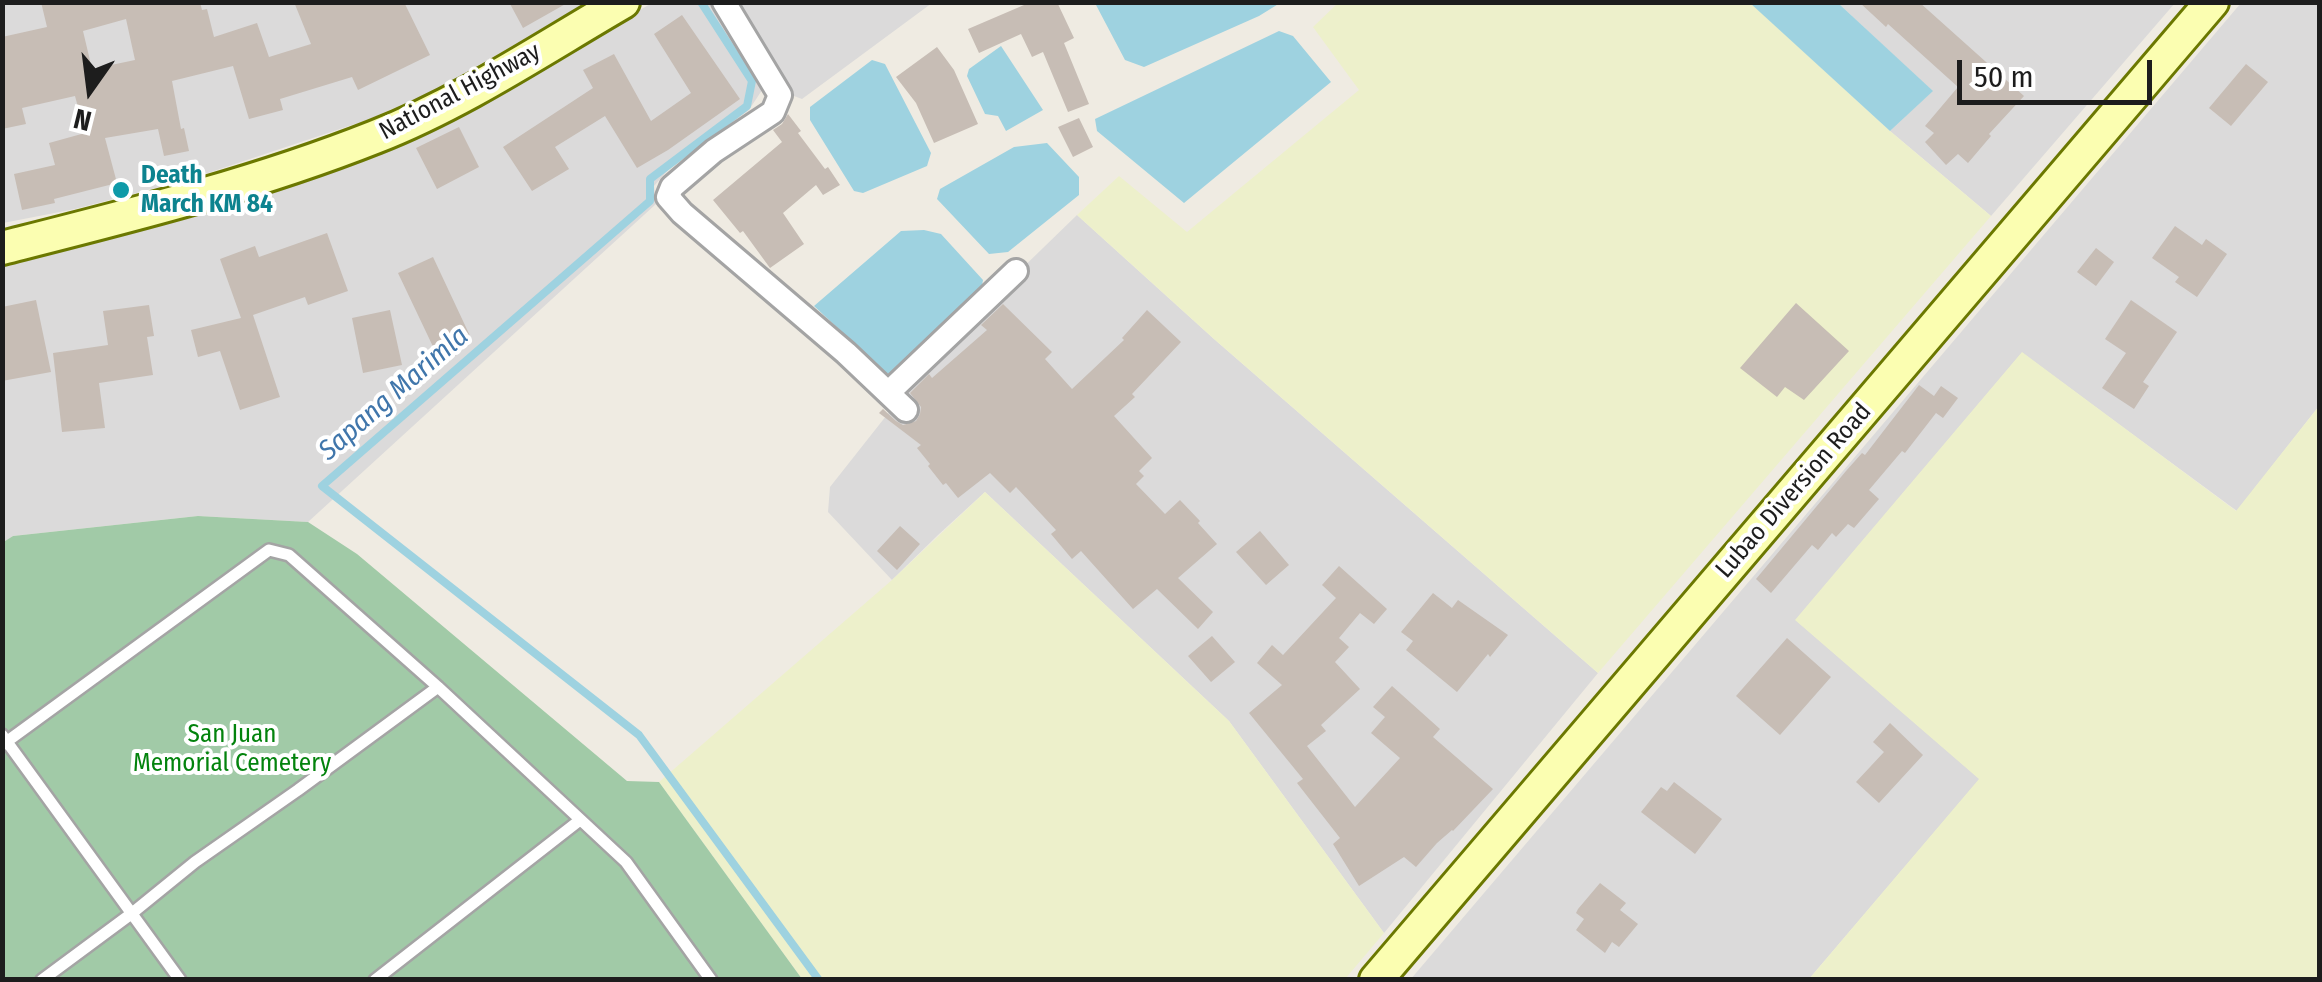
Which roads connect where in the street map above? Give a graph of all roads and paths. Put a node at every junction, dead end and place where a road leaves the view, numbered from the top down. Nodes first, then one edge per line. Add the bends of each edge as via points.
1 (623, 2) edge
2 (724, 2) edge
3 (2212, 2) edge
4 (2, 248) edge
5 (1016, 271) dead end
6 (888, 393) junction
7 (906, 410) dead end
8 (438, 687) junction
9 (4, 740) edge
10 (580, 820) junction
11 (130, 914) junction
12 (42, 980) edge
13 (180, 980) edge
14 (375, 980) edge
15 (711, 980) edge
16 (1376, 980) edge

1 - 4 street, National Highway via 437,110 376,137 194,199
2 - 6 street via 780,95 773,112 672,187 668,198
3 - 16 street, Lubao Diversion Road
5 - 6 street
6 - 7 street
8 - 9 lane via 289,555 269,550
8 - 10 lane
8 - 11 lane
9 - 11 lane
10 - 14 lane
10 - 15 lane via 626,862
11 - 12 lane
11 - 13 lane

